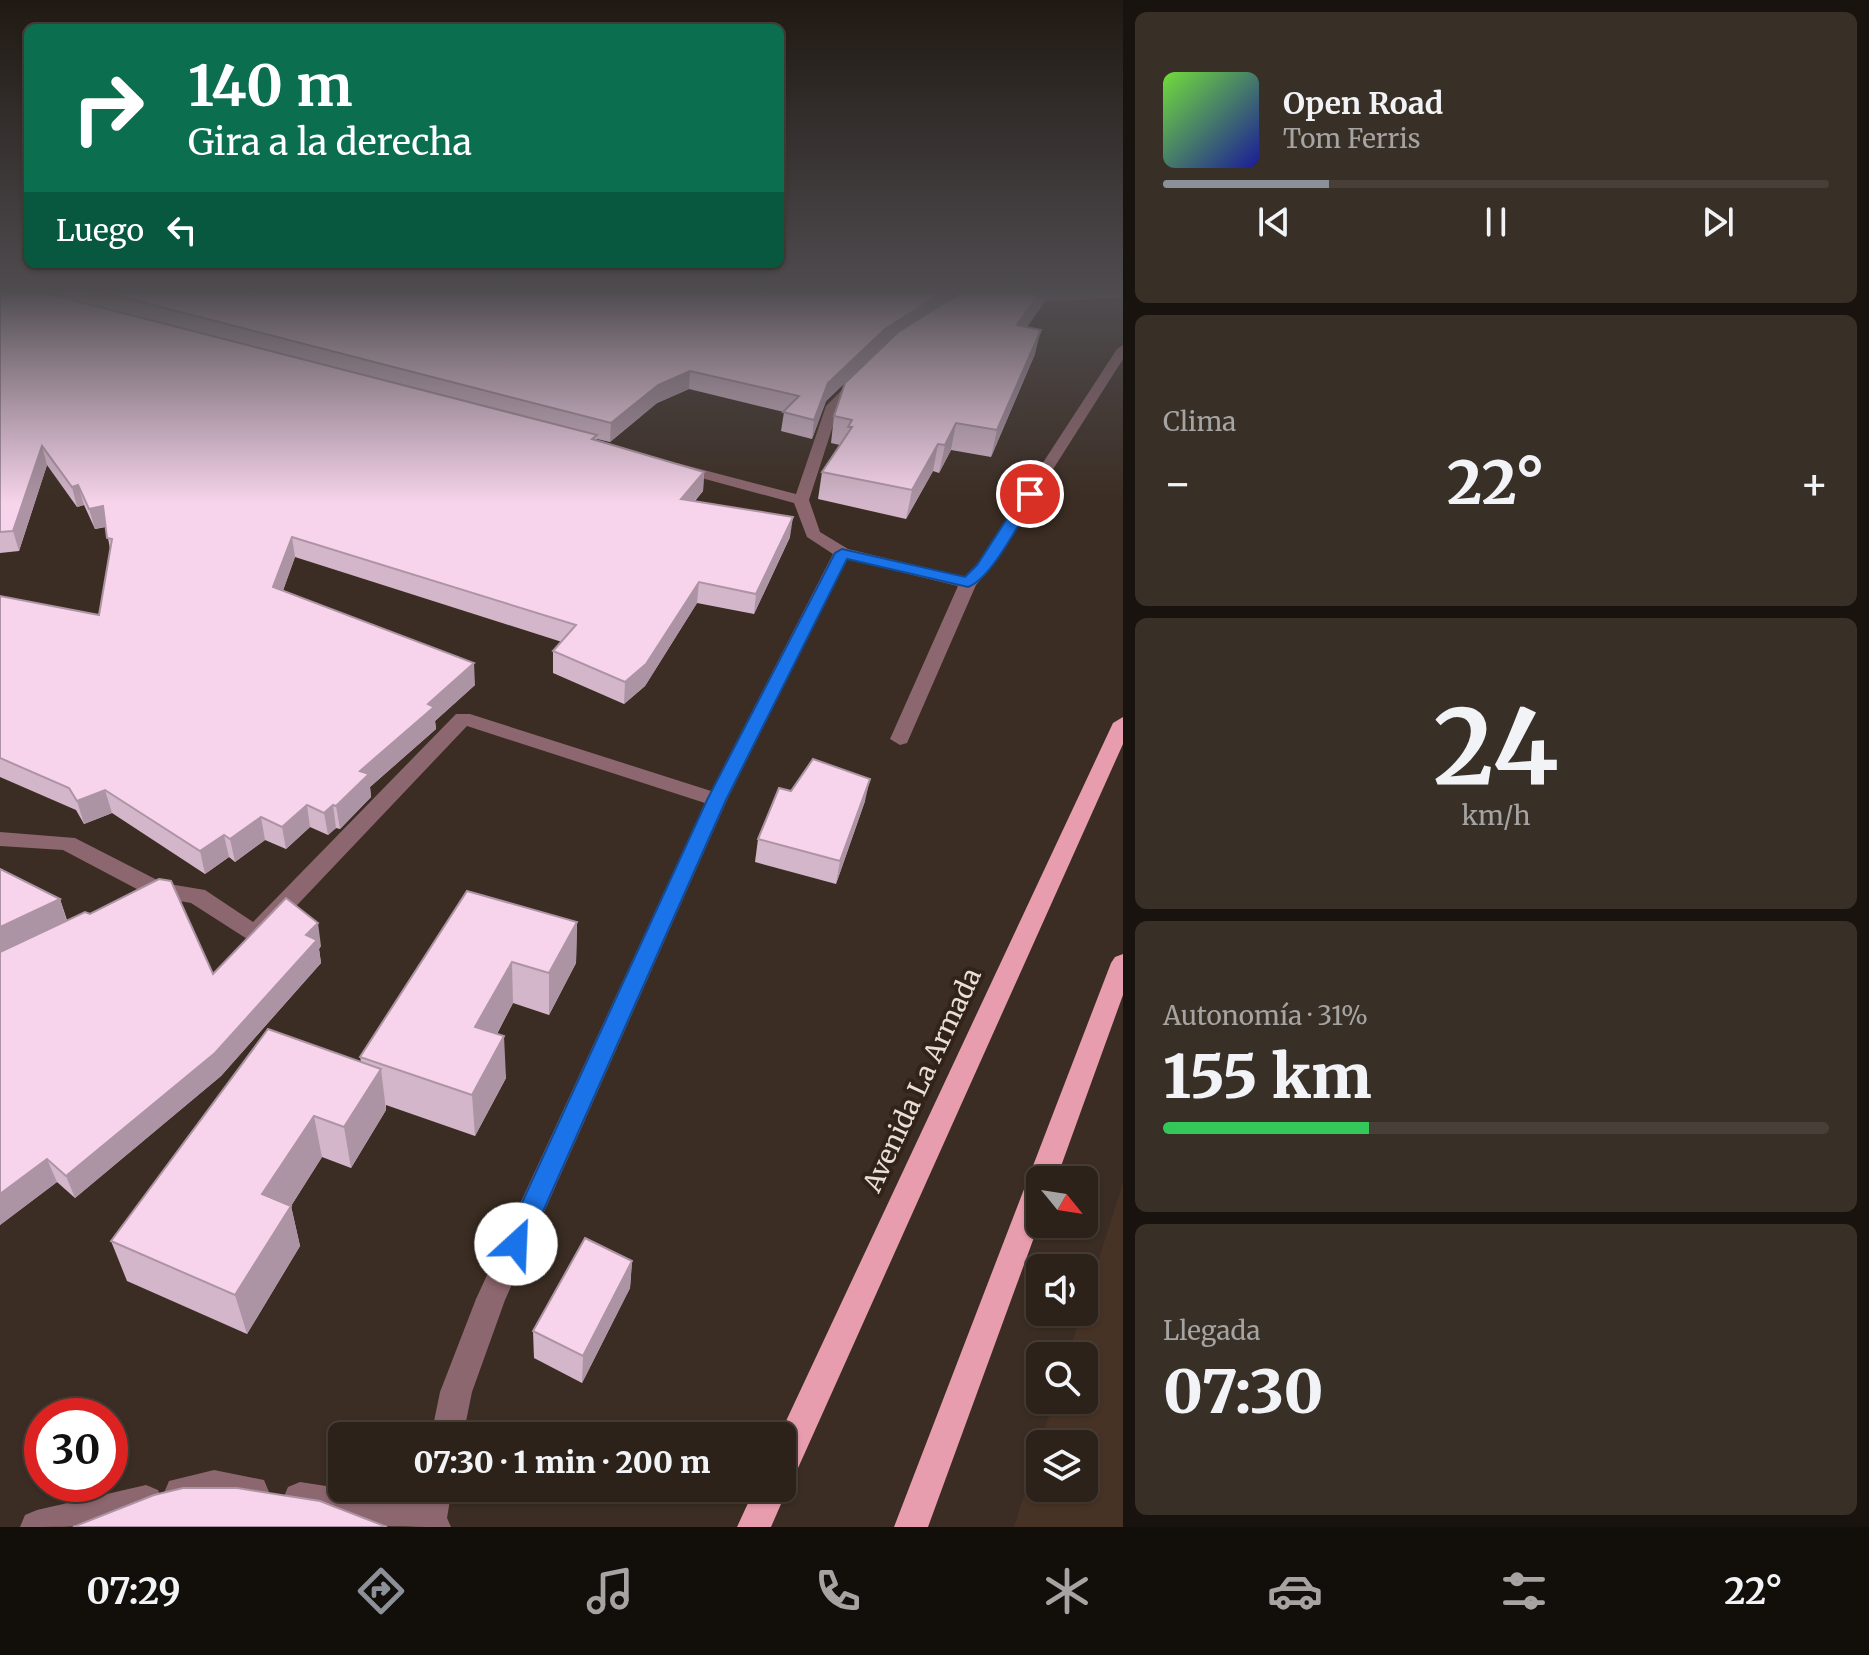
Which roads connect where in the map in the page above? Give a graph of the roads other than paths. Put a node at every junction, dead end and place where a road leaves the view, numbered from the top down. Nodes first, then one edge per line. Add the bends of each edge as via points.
1 (1115, 361) edge
2 (877, 363) edge
3 (669, 465) edge
4 (801, 500) junction
5 (842, 553) junction
6 (968, 583) junction
7 (1123, 723) edge
8 (900, 739) dead end
9 (717, 800) junction
10 (0, 839) edge
11 (158, 890) junction
12 (132, 903) edge
13 (1123, 963) edge
14 (1047, 1166) edge
15 (1026, 1222) edge
16 (450, 1422) edge
17 (796, 1435) edge
18 (766, 1502) edge
19 (431, 1515) edge
20 (37, 1527) edge
21 (754, 1527) edge
22 (911, 1527) edge

1 - 6 street
2 - 4 street via 833,406
3 - 4 street
4 - 5 street via 813,534
5 - 6 street
5 - 9 street
6 - 8 street
7 - 17 main road, Avenida La Armada
9 - 11 street via 463,718 255,935 197,896
9 - 16 street via 491,1299
10 - 11 street via 67,843
11 - 12 street
13 - 14 main road
15 - 22 main road
18 - 21 main road
19 - 20 street via 214,1486

